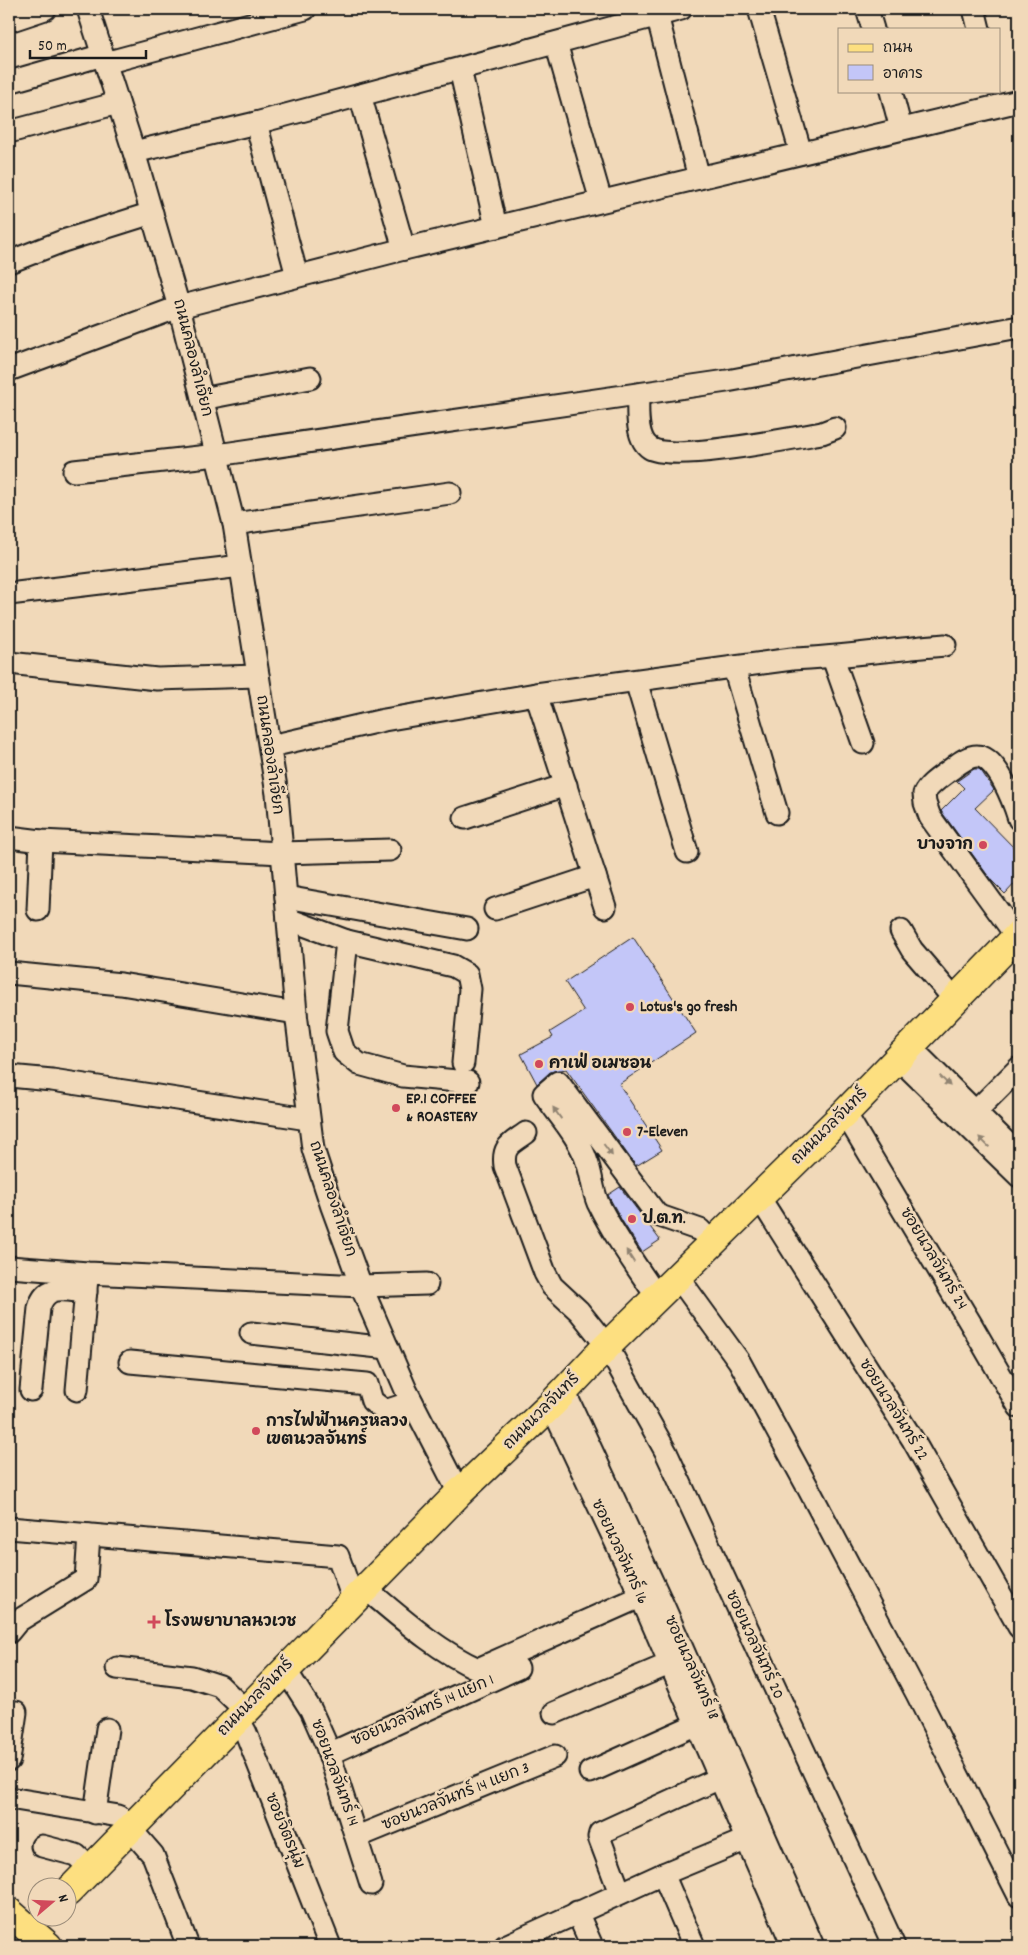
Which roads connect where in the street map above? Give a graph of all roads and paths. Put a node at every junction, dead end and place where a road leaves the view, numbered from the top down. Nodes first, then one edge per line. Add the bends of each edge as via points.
1 (45, 9) edge
2 (88, 9) edge
3 (305, 9) edge
4 (680, 9) edge
5 (759, 9) edge
6 (867, 9) edge
7 (974, 9) edge
8 (657, 15) junction
9 (9, 21) edge
10 (873, 28) edge
11 (979, 28) edge
12 (556, 43) junction
13 (104, 59) junction
14 (460, 69) junction
15 (9, 82) edge
16 (891, 92) edge
17 (360, 95) junction
18 (1006, 99) edge
19 (118, 103) junction
20 (256, 123) junction
21 (901, 129) junction
22 (9, 132) edge
23 (134, 152) junction
24 (800, 153) junction
25 (699, 178) junction
26 (601, 202) junction
27 (152, 213) junction
28 (496, 227) junction
29 (404, 249) junction
30 (9, 262) edge
31 (297, 276) junction
32 (180, 307) junction
33 (1019, 327) edge
34 (9, 370) edge
35 (310, 378) dead end
36 (638, 394) junction
37 (202, 399) junction
38 (836, 428) dead end
39 (217, 455) junction
40 (74, 471) dead end
41 (450, 493) dead end
42 (234, 524) junction
43 (241, 566) junction
44 (9, 594) edge
45 (945, 645) dead end
46 (833, 658) junction
47 (9, 663) edge
48 (734, 668) junction
49 (258, 676) junction
50 (636, 681) junction
51 (536, 694) junction
52 (863, 743) dead end
53 (270, 746) junction
54 (566, 785) junction
55 (777, 812) dead end
56 (465, 818) dead end
57 (1019, 818) edge
58 (9, 837) edge
59 (41, 841) junction
60 (390, 850) dead end
61 (687, 852) dead end
62 (281, 853) junction
63 (595, 876) junction
64 (286, 897) junction
65 (606, 907) dead end
66 (495, 909) dead end
67 (38, 910) dead end
68 (288, 919) junction
69 (466, 929) dead end
70 (901, 931) dead end
71 (1018, 935) edge
72 (347, 941) junction
73 (9, 973) edge
74 (955, 1000) junction
75 (296, 1013) junction
76 (904, 1053) junction
77 (1019, 1068) edge
78 (9, 1076) edge
79 (976, 1111) junction
80 (844, 1113) junction
81 (308, 1118) junction
82 (526, 1133) dead end
83 (1019, 1155) edge
84 (1019, 1176) edge
85 (759, 1197) junction
86 (712, 1244) junction
87 (9, 1267) edge
88 (678, 1277) junction
89 (87, 1282) junction
90 (427, 1284) dead end
91 (361, 1286) junction
92 (657, 1297) junction
93 (251, 1334) dead end
94 (607, 1346) junction
95 (388, 1348) junction
96 (130, 1362) dead end
97 (31, 1390) dead end
98 (77, 1390) dead end
99 (558, 1398) junction
100 (412, 1402) junction
101 (1019, 1407) edge
102 (459, 1492) junction
103 (9, 1528) edge
104 (89, 1535) junction
105 (359, 1594) junction
106 (631, 1601) dead end
107 (1019, 1627) edge
108 (9, 1632) edge
109 (669, 1664) junction
110 (117, 1668) dead end
111 (518, 1668) dead end
112 (285, 1669) junction
113 (16, 1712) dead end
114 (554, 1713) dead end
115 (237, 1717) junction
116 (697, 1724) junction
117 (107, 1729) dead end
118 (329, 1754) junction
119 (556, 1756) dead end
120 (9, 1760) edge
121 (590, 1772) dead end
122 (720, 1778) junction
123 (9, 1798) edge
124 (95, 1813) junction
125 (132, 1828) junction
126 (357, 1837) junction
127 (746, 1840) junction
128 (42, 1846) dead end
129 (91, 1869) junction
130 (662, 1874) junction
131 (78, 1882) edge
132 (370, 1884) dead end
133 (620, 1893) junction
134 (1019, 1896) edge
135 (9, 1912) edge
136 (577, 1912) junction
137 (39, 1931) edge
138 (801, 1941) edge
139 (188, 1946) edge
140 (318, 1946) edge
141 (330, 1946) edge
142 (505, 1946) edge
143 (592, 1946) edge
144 (694, 1946) edge
145 (894, 1946) edge

1 - 9 street
2 - 13 street, ถนนคลองลำเจียก
3 - 13 street
4 - 8 street
5 - 24 street
6 - 10 street
7 - 11 street
8 - 12 street
8 - 25 street
12 - 14 street
12 - 26 street
13 - 15 street
13 - 19 street, ถนนคลองลำเจียก
14 - 17 street
14 - 28 street
16 - 21 street
17 - 20 street
17 - 29 street
18 - 21 street
19 - 22 street
19 - 23 street, ถนนคลองลำเจียก
20 - 23 street
20 - 31 street
21 - 24 street
23 - 27 street, ถนนคลองลำเจียก
24 - 25 street
25 - 26 street
26 - 28 street
27 - 30 street
27 - 32 street, ถนนคลองลำเจียก
28 - 29 street
29 - 31 street
31 - 32 street
32 - 34 street
32 - 37 street, ถนนคลองลำเจียก
33 - 36 street via 727,381
35 - 37 street
36 - 38 street via 643,441 655,450 731,449
36 - 39 street
37 - 39 street, ถนนคลองลำเจียก
39 - 40 street
39 - 42 street, ถนนคลองลำเจียก
41 - 42 street
42 - 43 street, ถนนคลองลำเจียก
43 - 44 street
43 - 49 street, ถนนคลองลำเจียก
45 - 46 street
46 - 48 street via 792,659
46 - 52 street
47 - 49 street via 157,679
48 - 50 street
48 - 55 street
49 - 53 street, ถนนคลองลำเจียก
50 - 51 street
50 - 61 street
51 - 53 street via 384,720
51 - 54 street
53 - 62 street, ถนนคลองลำเจียก
54 - 56 street
54 - 63 street
57 - 71 street via 1003,780 984,758 977,756 953,767 931,784 924,794 930,817
58 - 59 street
59 - 62 street
59 - 67 street
60 - 62 street
62 - 64 street, ถนนคลองลำเจียก
63 - 65 street
63 - 66 street
64 - 68 street, ถนนคลองลำเจียก
64 - 69 street
68 - 72 street
68 - 75 street, ถนนคลองลำเจียก
70 - 74 street via 912,950
71 - 74 main road, ถนนนวลจันทร์
72 - 72 street via 337,1031 344,1052 360,1064 403,1076 466,1072 468,974 453,966
73 - 75 street via 121,984
74 - 76 main road, ถนนนวลจันทร์
75 - 81 street, ถนนคลองลำเจียก
76 -> 79 street
76 - 80 main road, ถนนนวลจันทร์
84 -> 76 street
77 - 79 street
78 - 81 street
79 - 83 street
80 - 85 main road, ถนนนวลจันทร์
80 - 101 street, ซอยนวลจันทร์ 24
81 - 91 street, ถนนคลองลำเจียก via 318,1165
82 - 94 street, ซอยนวลจันทร์ 20 via 506,1147 503,1155 518,1202 552,1286
85 - 86 main road, ถนนนวลจันทร์
85 - 107 street, ซอยนวลจันทร์ 22 via 913,1440
86 - 88 main road, ถนนนวลจันทร์
92 -> 86 street via 598,1202 580,1146 544,1094 558,1082 657,1215 700,1230
87 - 89 street
88 - 92 main road, ถนนนวลจันทร์
88 - 134 street via 739,1361 912,1686
89 - 91 street
89 - 97 street via 58,1289 45,1294 42,1299
89 - 98 street
90 - 91 street
91 - 95 street, ถนนคลองลำเจียก
92 - 94 main road, ถนนนวลจันทร์
93 - 95 street
94 - 99 main road, ถนนนวลจันทร์
94 - 145 street, ซอยนวลจันทร์ 20 via 666,1452
95 - 100 street, ถนนคลองลำเจียก
96 - 100 street via 367,1384 372,1401 385,1411
99 - 102 main road, ถนนนวลจันทร์
99 - 109 street, ซอยนวลจันทร์ 16
99 - 138 street, ซอยนวลจันทร์ 18 via 664,1607
100 - 102 street, ถนนคลองลำเจียก
102 - 105 main road, ถนนนวลจันทร์
103 - 104 street
104 - 105 street via 338,1556
104 - 108 street via 86,1579 18,1621
105 - 106 street via 462,1662 478,1669
105 - 112 main road, ถนนนวลจันทร์
109 - 114 street
109 - 116 street, ซอยนวลจันทร์ 16
110 - 115 street via 192,1677 220,1686
111 - 118 street, ซอยนวลจันทร์ 14 แยก 1
112 - 115 main road, ถนนนวลจันทร์
112 - 118 street, ซอยนวลจันทร์ 14 via 311,1710
113 - 120 street
115 - 125 main road, ถนนนวลจันทร์
115 - 140 street via 238,1740
115 - 141 street, ซอยจิตรนุ่ม
116 - 121 street
116 - 122 street, ซอยนวลจันทร์ 16
117 - 124 street
118 - 126 street, ซอยนวลจันทร์ 14
119 - 126 street, ซอยนวลจันทร์ 14 แยก 3
122 - 127 street, ซอยนวลจันทร์ 16
122 - 133 street via 600,1833
123 - 124 street
124 - 125 street via 120,1816
125 - 129 main road, ถนนนวลจันทร์
125 - 139 street via 153,1855
126 - 132 street, ซอยนวลจันทร์ 14
127 - 130 street
127 - 138 street, ซอยนวลจันทร์ 16
128 - 129 street via 76,1856
129 - 131 main road, ถนนนวลจันทร์
130 - 133 street
130 - 144 street
133 - 136 street
135 - 137 main road
136 - 142 street
136 - 143 street

